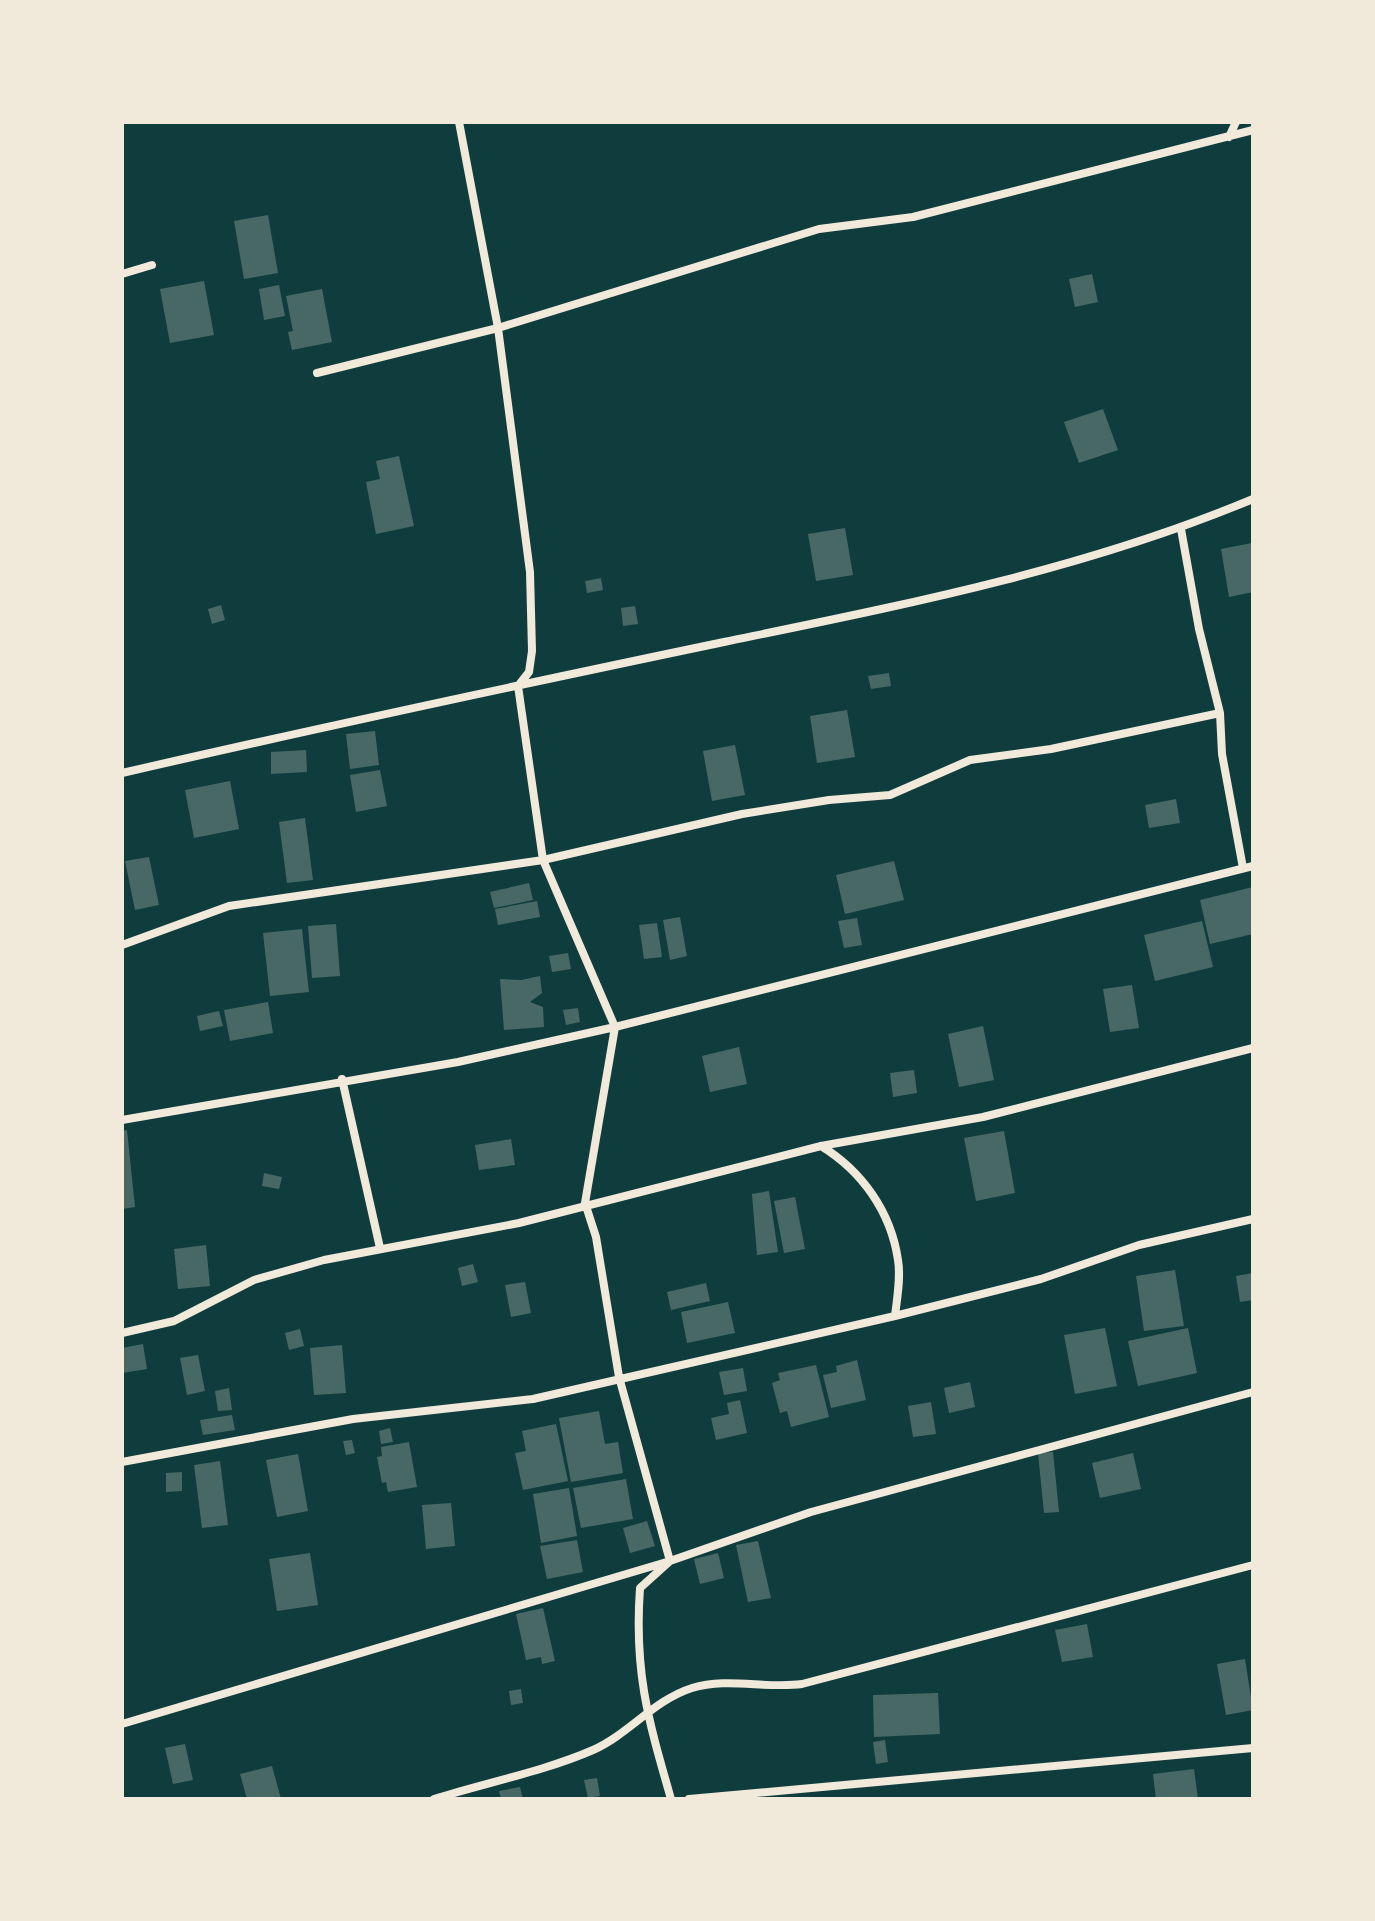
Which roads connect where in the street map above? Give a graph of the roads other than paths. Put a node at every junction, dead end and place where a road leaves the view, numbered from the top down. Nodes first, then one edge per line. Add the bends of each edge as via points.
1 (459, 122) edge
2 (1236, 122) edge
3 (1253, 130) edge
4 (1229, 137) junction
5 (152, 265) dead end
6 (122, 274) edge
7 (498, 328) junction
8 (317, 373) dead end
9 (1253, 499) edge
10 (1181, 529) junction
11 (518, 686) junction
12 (1220, 713) junction
13 (122, 773) edge
14 (543, 860) junction
15 (1248, 867) edge
16 (122, 945) edge
17 (615, 1027) junction
18 (1253, 1048) edge
19 (342, 1079) junction
20 (122, 1120) edge
21 (821, 1146) junction
22 (585, 1203) junction
23 (1253, 1219) edge
24 (380, 1248) junction
25 (895, 1316) junction
26 (122, 1333) edge
27 (619, 1377) junction
28 (1253, 1392) edge
29 (122, 1462) edge
30 (670, 1561) junction
31 (1253, 1565) edge
32 (646, 1713) junction
33 (122, 1724) edge
34 (1253, 1748) edge
35 (434, 1799) edge
36 (671, 1799) edge
37 (689, 1799) edge

1 - 7 street
2 - 4 street
3 - 4 street
4 - 7 street via 913,217 819,229
5 - 6 street
7 - 8 street
7 - 11 street via 534,623 529,672
9 - 10 street
10 - 11 street via 920,601
10 - 12 street
11 - 13 street
11 - 14 street
12 - 14 street via 1051,749 970,760 890,795 742,814
12 - 15 street via 1222,754
14 - 16 street via 229,906
14 - 17 street
15 - 17 street
17 - 19 street via 458,1062
17 - 22 street
18 - 21 street via 983,1117
19 - 20 street
19 - 24 street
21 - 22 street
21 - 25 street via 864,1180 894,1242 899,1263
22 - 24 street via 519,1223
22 - 27 street via 596,1237
23 - 25 street via 1139,1245 1041,1279
24 - 26 street via 254,1280 174,1321
25 - 27 street
27 - 29 street via 533,1399 353,1419
27 - 30 street
28 - 30 street via 811,1512
30 - 32 street via 640,1588 638,1665
30 - 33 street
31 - 32 street via 802,1684 700,1686
32 - 35 street via 592,1750
32 - 36 street
34 - 37 street

